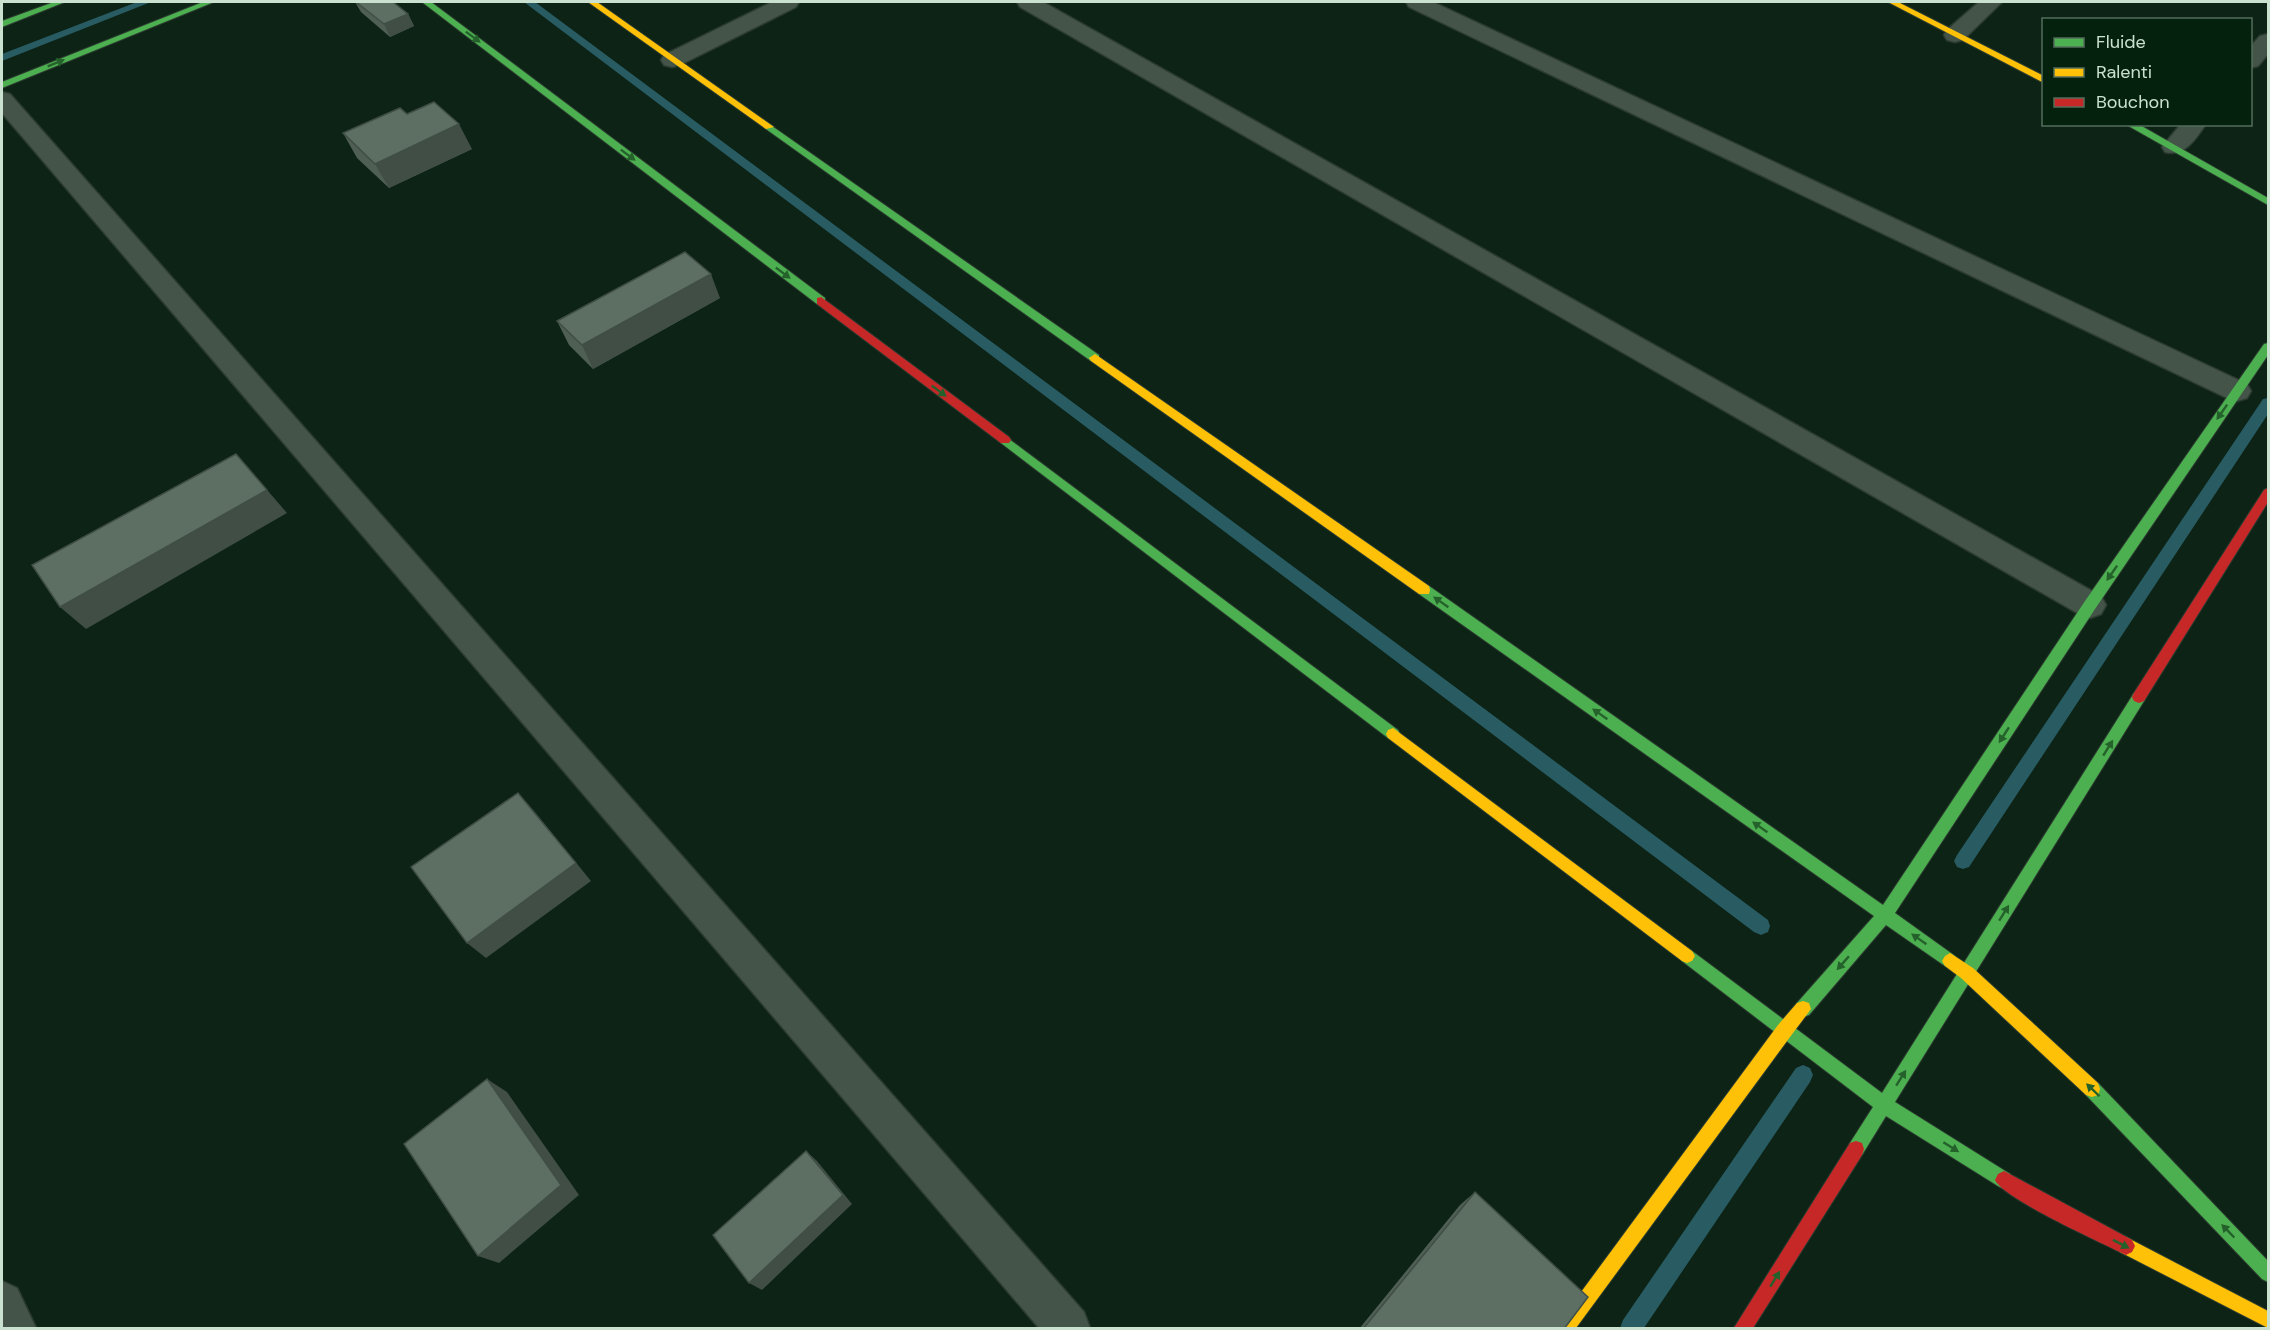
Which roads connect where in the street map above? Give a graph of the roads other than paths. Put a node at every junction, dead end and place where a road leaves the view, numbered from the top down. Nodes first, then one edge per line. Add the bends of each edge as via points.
1 (61, 2) edge
2 (210, 2) edge
3 (426, 2) edge
4 (592, 2) edge
5 (788, 2) edge
6 (1028, 2) edge
7 (1417, 2) edge
8 (1892, 2) edge
9 (1991, 2) edge
10 (2, 24) edge
11 (1955, 35) junction
12 (2268, 41) edge
13 (2252, 59) edge
14 (672, 60) junction
15 (2042, 79) edge
16 (2, 85) edge
17 (2, 99) edge
18 (2134, 126) edge
19 (2192, 126) edge
20 (2174, 147) junction
21 (2268, 202) edge
22 (2268, 347) edge
23 (2237, 391) junction
24 (2268, 493) edge
25 (2090, 605) junction
26 (1885, 915) junction
27 (1967, 973) junction
28 (1784, 1030) junction
29 (1884, 1105) junction
30 (2268, 1273) edge
31 (2, 1303) edge
32 (2268, 1320) edge
33 (14, 1329) edge
34 (1068, 1329) edge
35 (1565, 1329) edge
36 (1743, 1329) edge

1 - 10 street
16 -> 2 street
3 -> 28 street
4 - 14 street
5 - 14 street
6 - 25 street
7 - 23 street
8 - 11 street
9 - 11 street
11 - 15 street
12 - 13 street
26 -> 14 street
17 - 34 street
18 - 20 street
19 - 20 street
20 - 21 street
22 - 23 street
23 -> 25 street
27 -> 24 street
25 -> 26 street
27 -> 26 street
26 -> 28 street
29 -> 27 street
30 -> 27 street via 2094,1091
28 - 29 street
28 - 35 street
29 -> 32 street via 2029,1196
36 -> 29 street
31 - 33 street

